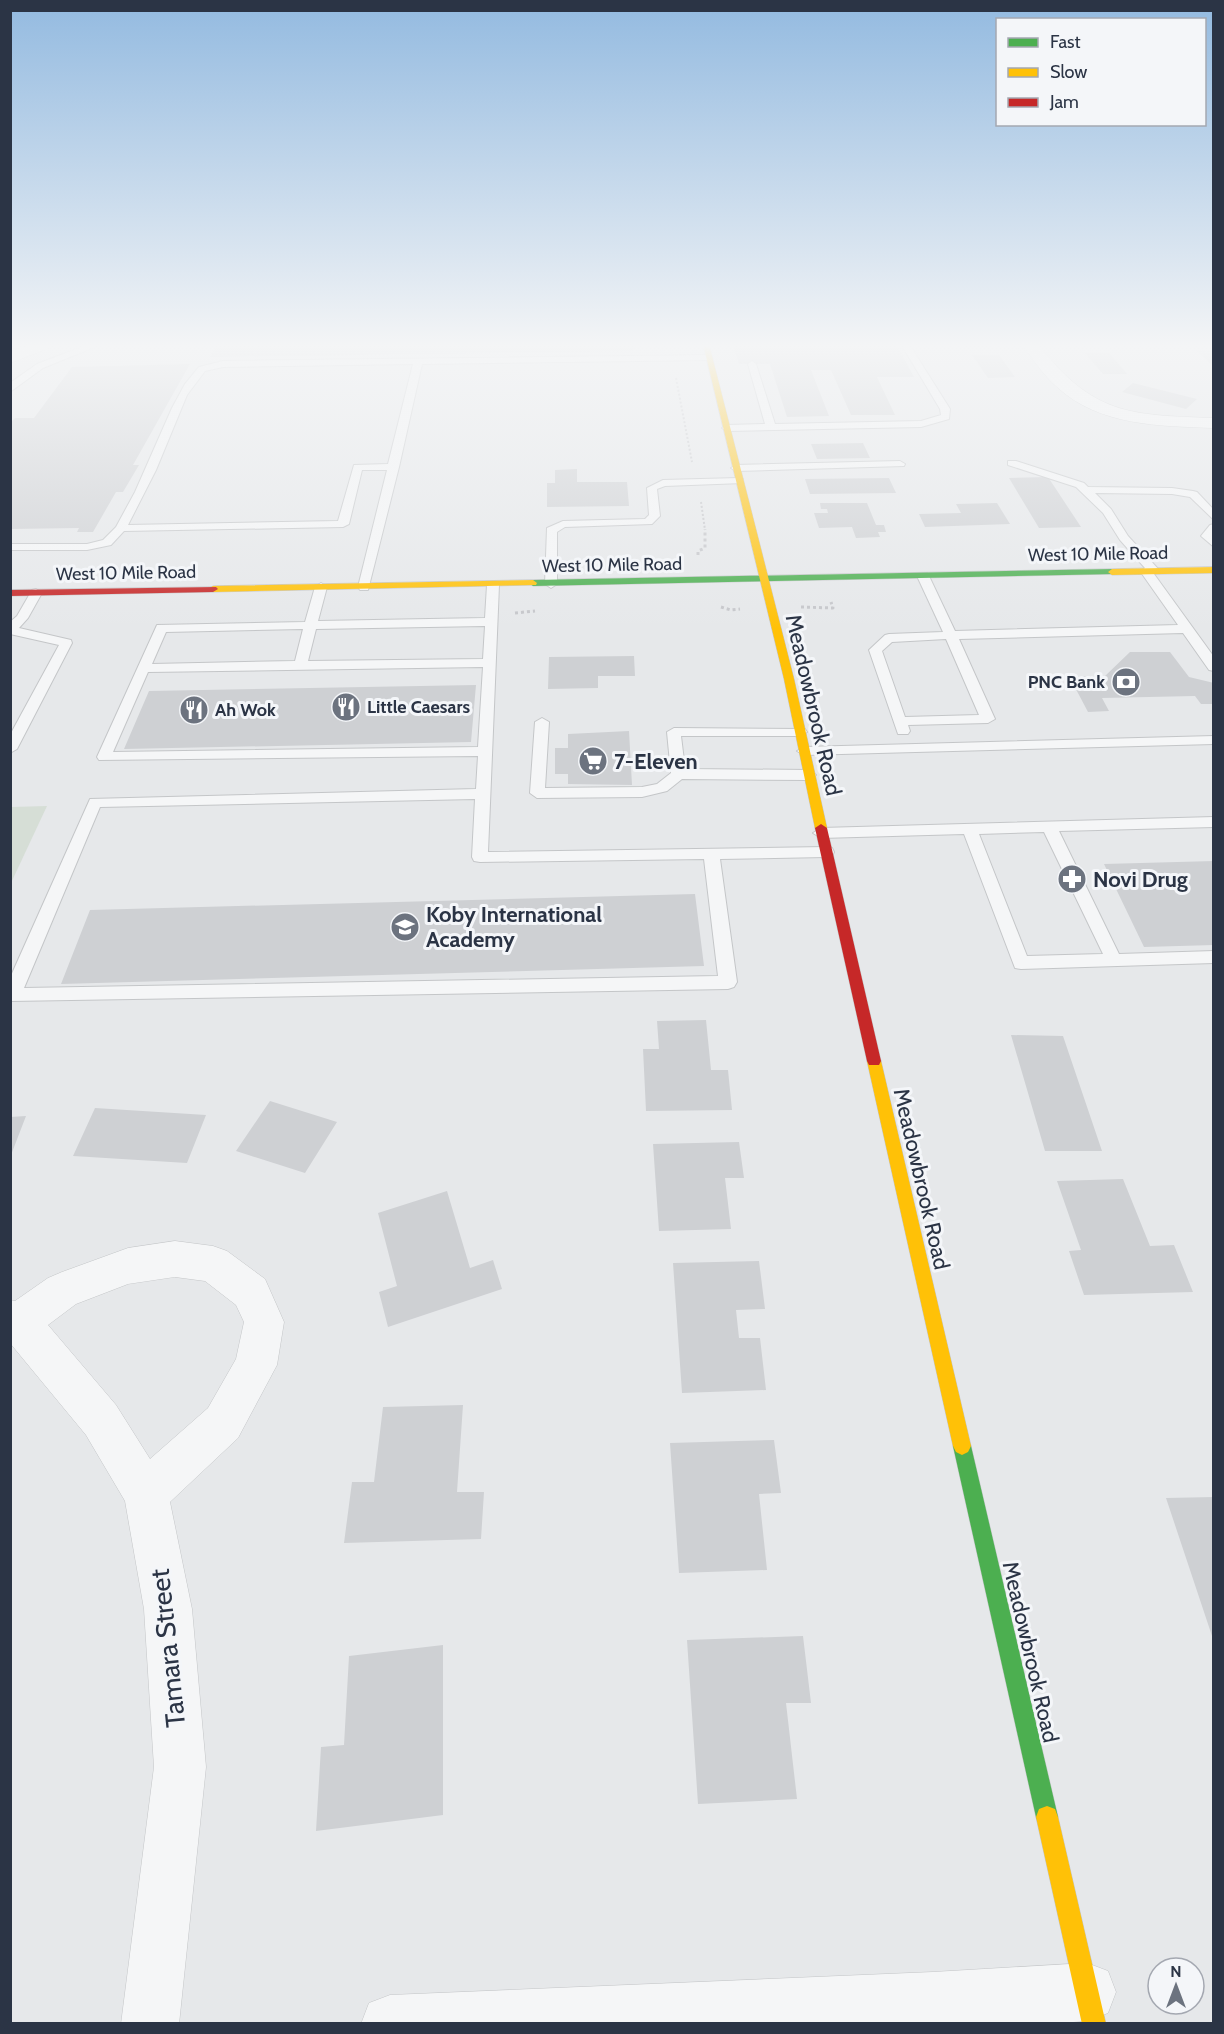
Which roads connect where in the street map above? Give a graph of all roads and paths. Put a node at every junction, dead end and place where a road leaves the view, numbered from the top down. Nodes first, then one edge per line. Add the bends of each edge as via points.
1 (163, 439) edge
2 (400, 439) edge
3 (730, 439) edge
4 (1012, 463) dead end
5 (900, 464) dead end
6 (394, 467) junction
7 (738, 475) junction
8 (1085, 490) junction
9 (1214, 517) edge
10 (1214, 527) edge
11 (121, 528) junction
12 (1214, 544) edge
13 (10, 547) edge
14 (1214, 570) edge
15 (1150, 571) junction
16 (923, 576) junction
17 (763, 579) junction
18 (550, 584) junction
19 (493, 585) junction
20 (321, 587) junction
21 (364, 587) junction
22 (10, 593) edge
23 (36, 593) junction
24 (722, 607) dead end
25 (736, 609) dead end
26 (492, 622) junction
27 (311, 625) junction
28 (1186, 629) junction
29 (10, 630) edge
30 (951, 635) junction
31 (490, 663) junction
32 (300, 665) junction
33 (1214, 667) edge
34 (142, 668) junction
35 (899, 721) junction
36 (542, 722) dead end
37 (800, 732) junction
38 (1214, 740) edge
39 (908, 748) junction
40 (10, 749) edge
41 (485, 750) junction
42 (804, 751) junction
43 (678, 774) junction
44 (809, 775) junction
45 (483, 794) junction
46 (1214, 822) edge
47 (1049, 826) junction
48 (970, 829) junction
49 (821, 833) junction
50 (826, 852) junction
51 (711, 854) junction
52 (1214, 957) edge
53 (1114, 960) junction
54 (15, 1321) edge
55 (146, 1494) junction
56 (1091, 2008) edge
57 (150, 2024) edge
58 (390, 2024) edge

1 - 11 lane via 152,469
2 - 6 lane
3 - 7 street, Meadowbrook Road
4 - 8 lane
5 - 7 lane
6 - 11 lane via 358,467 343,524
6 - 21 lane
7 - 17 street, Meadowbrook Road
7 - 18 lane via 663,483 652,488 655,516 648,522 563,524 551,530
8 - 9 lane via 1192,494
8 - 15 lane via 1107,511
10 - 12 lane via 1207,536
11 - 13 lane via 107,543 87,547
14 - 15 street, West 10 Mile Road
15 - 16 street, West 10 Mile Road
15 - 28 lane
16 - 17 street, West 10 Mile Road
16 - 30 lane
17 - 18 street, West 10 Mile Road
17 - 37 street, Meadowbrook Road
18 - 19 street, West 10 Mile Road
19 - 21 street, West 10 Mile Road
19 - 26 lane
20 - 21 street, West 10 Mile Road
20 - 23 street, West 10 Mile Road
20 - 27 lane
22 - 23 street, West 10 Mile Road
23 - 29 lane
24 - 25 path
26 - 27 lane
26 - 31 lane
27 - 32 lane
27 - 34 lane via 161,628
28 - 30 lane
28 - 33 lane
29 - 40 lane via 66,643
30 - 35 lane via 889,638 875,650
30 - 35 lane via 988,719
31 - 32 lane
31 - 41 lane
32 - 34 lane
34 - 41 lane via 104,757
35 - 39 lane
36 - 43 lane via 537,793 642,792 662,788
37 - 42 street, Meadowbrook Road
37 - 43 lane via 674,732
38 - 39 lane
39 - 42 lane
41 - 45 lane
42 - 44 street, Meadowbrook Road
43 - 44 lane
44 - 49 street, Meadowbrook Road
45 - 51 lane via 480,857
45 - 51 lane via 95,802 12,995 728,982
46 - 47 lane
47 - 48 lane
47 - 53 lane
48 - 49 lane
48 - 53 lane via 1021,963
49 - 50 street, Meadowbrook Road
50 - 51 lane
50 - 56 street, Meadowbrook Road
52 - 53 lane
54 - 55 street, Tamara Street via 101,1420
54 - 55 street via 62,1291 128,1266 175,1259 213,1264 251,1292 264,1322 256,1365 223,1423
55 - 57 street, Tamara Street via 168,1609 180,1767
56 - 58 street via 933,2001

